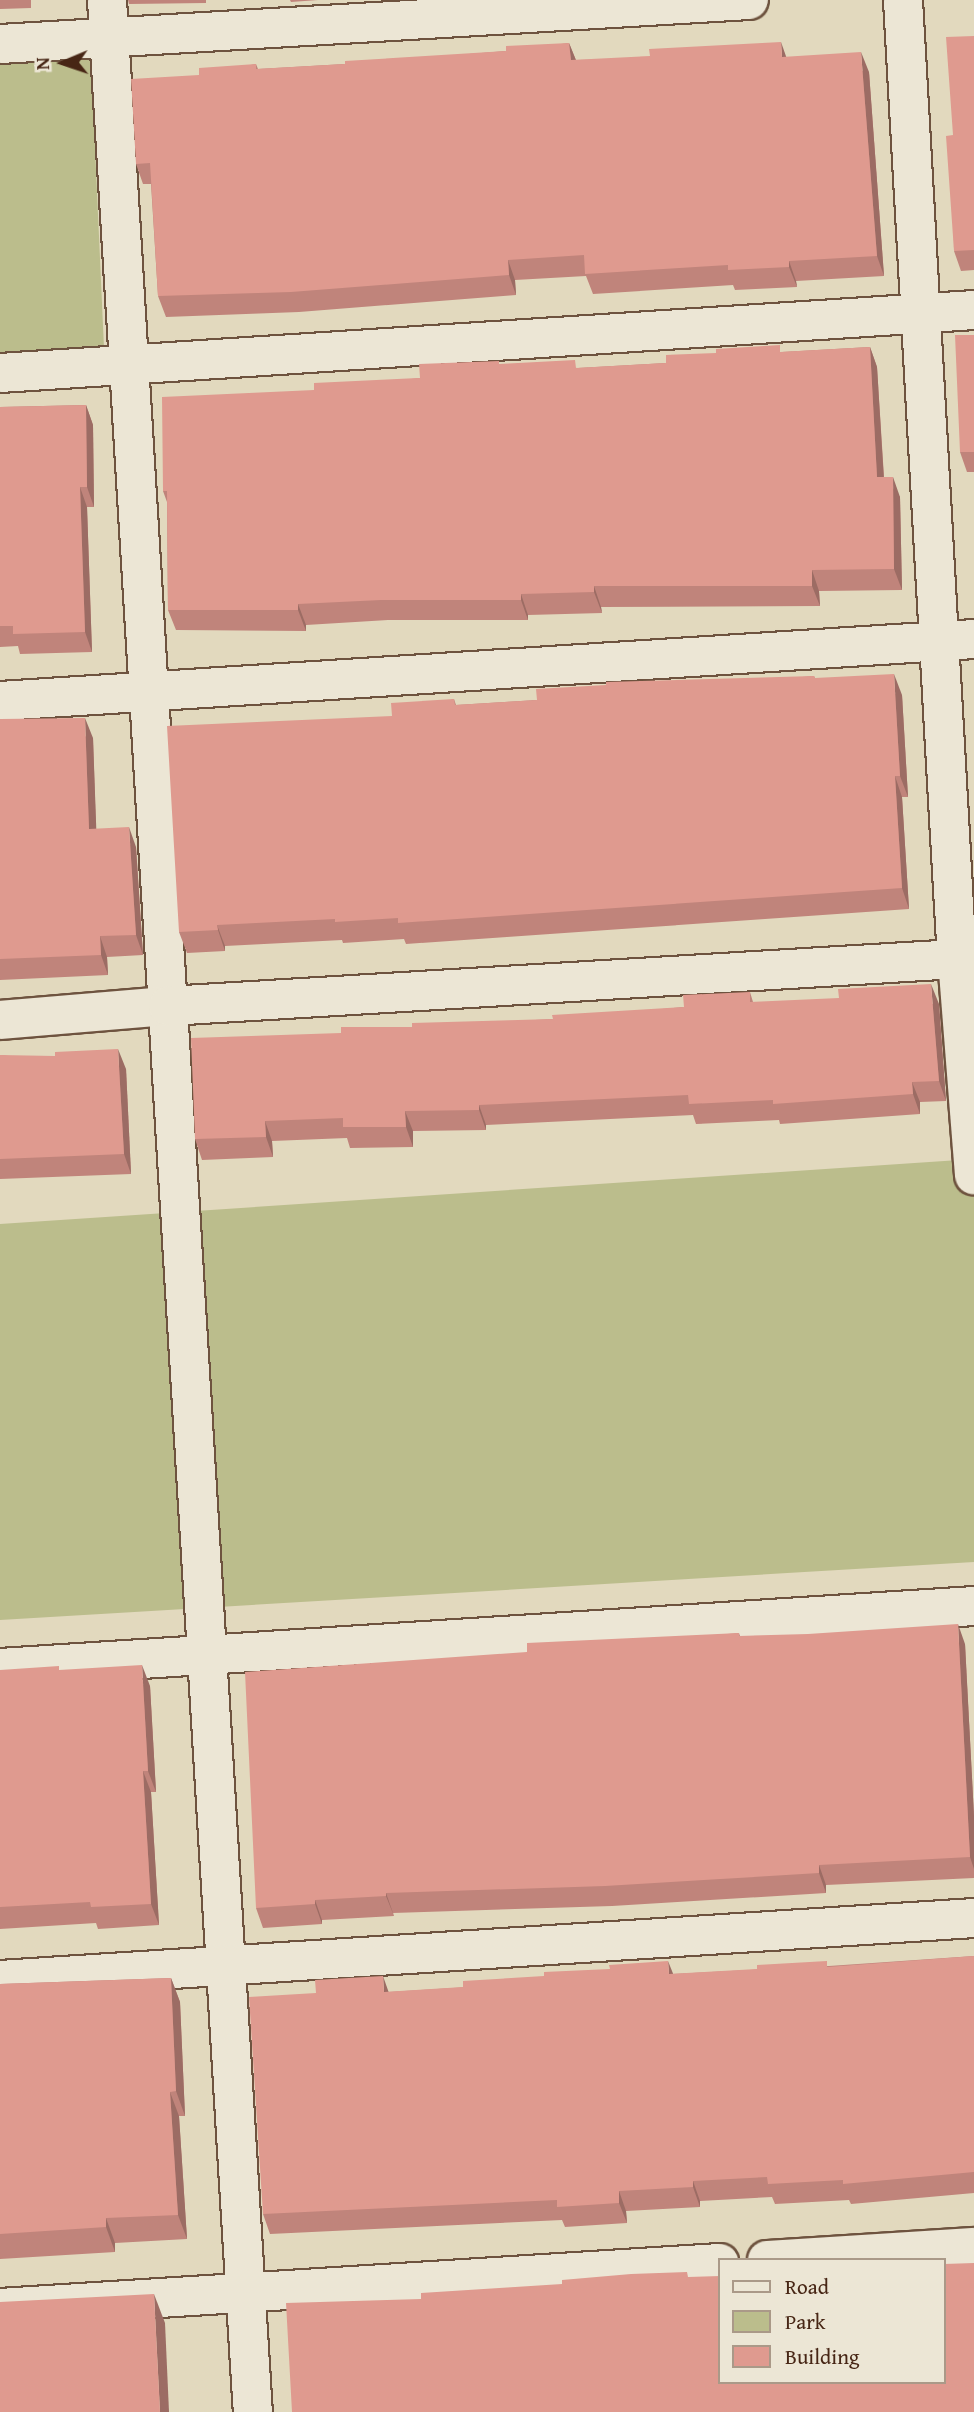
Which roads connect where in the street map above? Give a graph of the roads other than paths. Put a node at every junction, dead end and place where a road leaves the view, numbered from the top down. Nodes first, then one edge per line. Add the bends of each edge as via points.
1 (107, 0) edge
2 (749, 0) edge
3 (903, 0) edge
4 (110, 38) junction
5 (0, 44) edge
6 (974, 310) edge
7 (920, 313) junction
8 (130, 364) junction
9 (0, 373) edge
10 (956, 640) edge
11 (149, 690) junction
12 (0, 701) edge
13 (966, 958) edge
14 (168, 1006) junction
15 (0, 1020) edge
16 (974, 1175) edge
17 (974, 1606) edge
18 (208, 1655) junction
19 (0, 1668) edge
20 (974, 1918) edge
21 (226, 1966) junction
22 (0, 1980) edge
23 (974, 2247) edge
24 (799, 2258) edge
25 (718, 2263) edge
26 (246, 2292) junction
27 (0, 2308) edge
28 (253, 2412) edge

1 - 4 street
2 - 4 street
3 - 7 street
4 - 5 street
4 - 8 street
6 - 7 street
7 - 8 street
7 - 10 street
8 - 9 street
8 - 11 street
10 - 11 street
10 - 13 street
11 - 12 street
11 - 14 street
13 - 14 street
13 - 16 street
14 - 15 street
14 - 18 street
17 - 18 street
18 - 19 street
18 - 21 street
20 - 21 street
21 - 22 street
21 - 26 street
23 - 24 street
25 - 26 street
26 - 27 street
26 - 28 street

